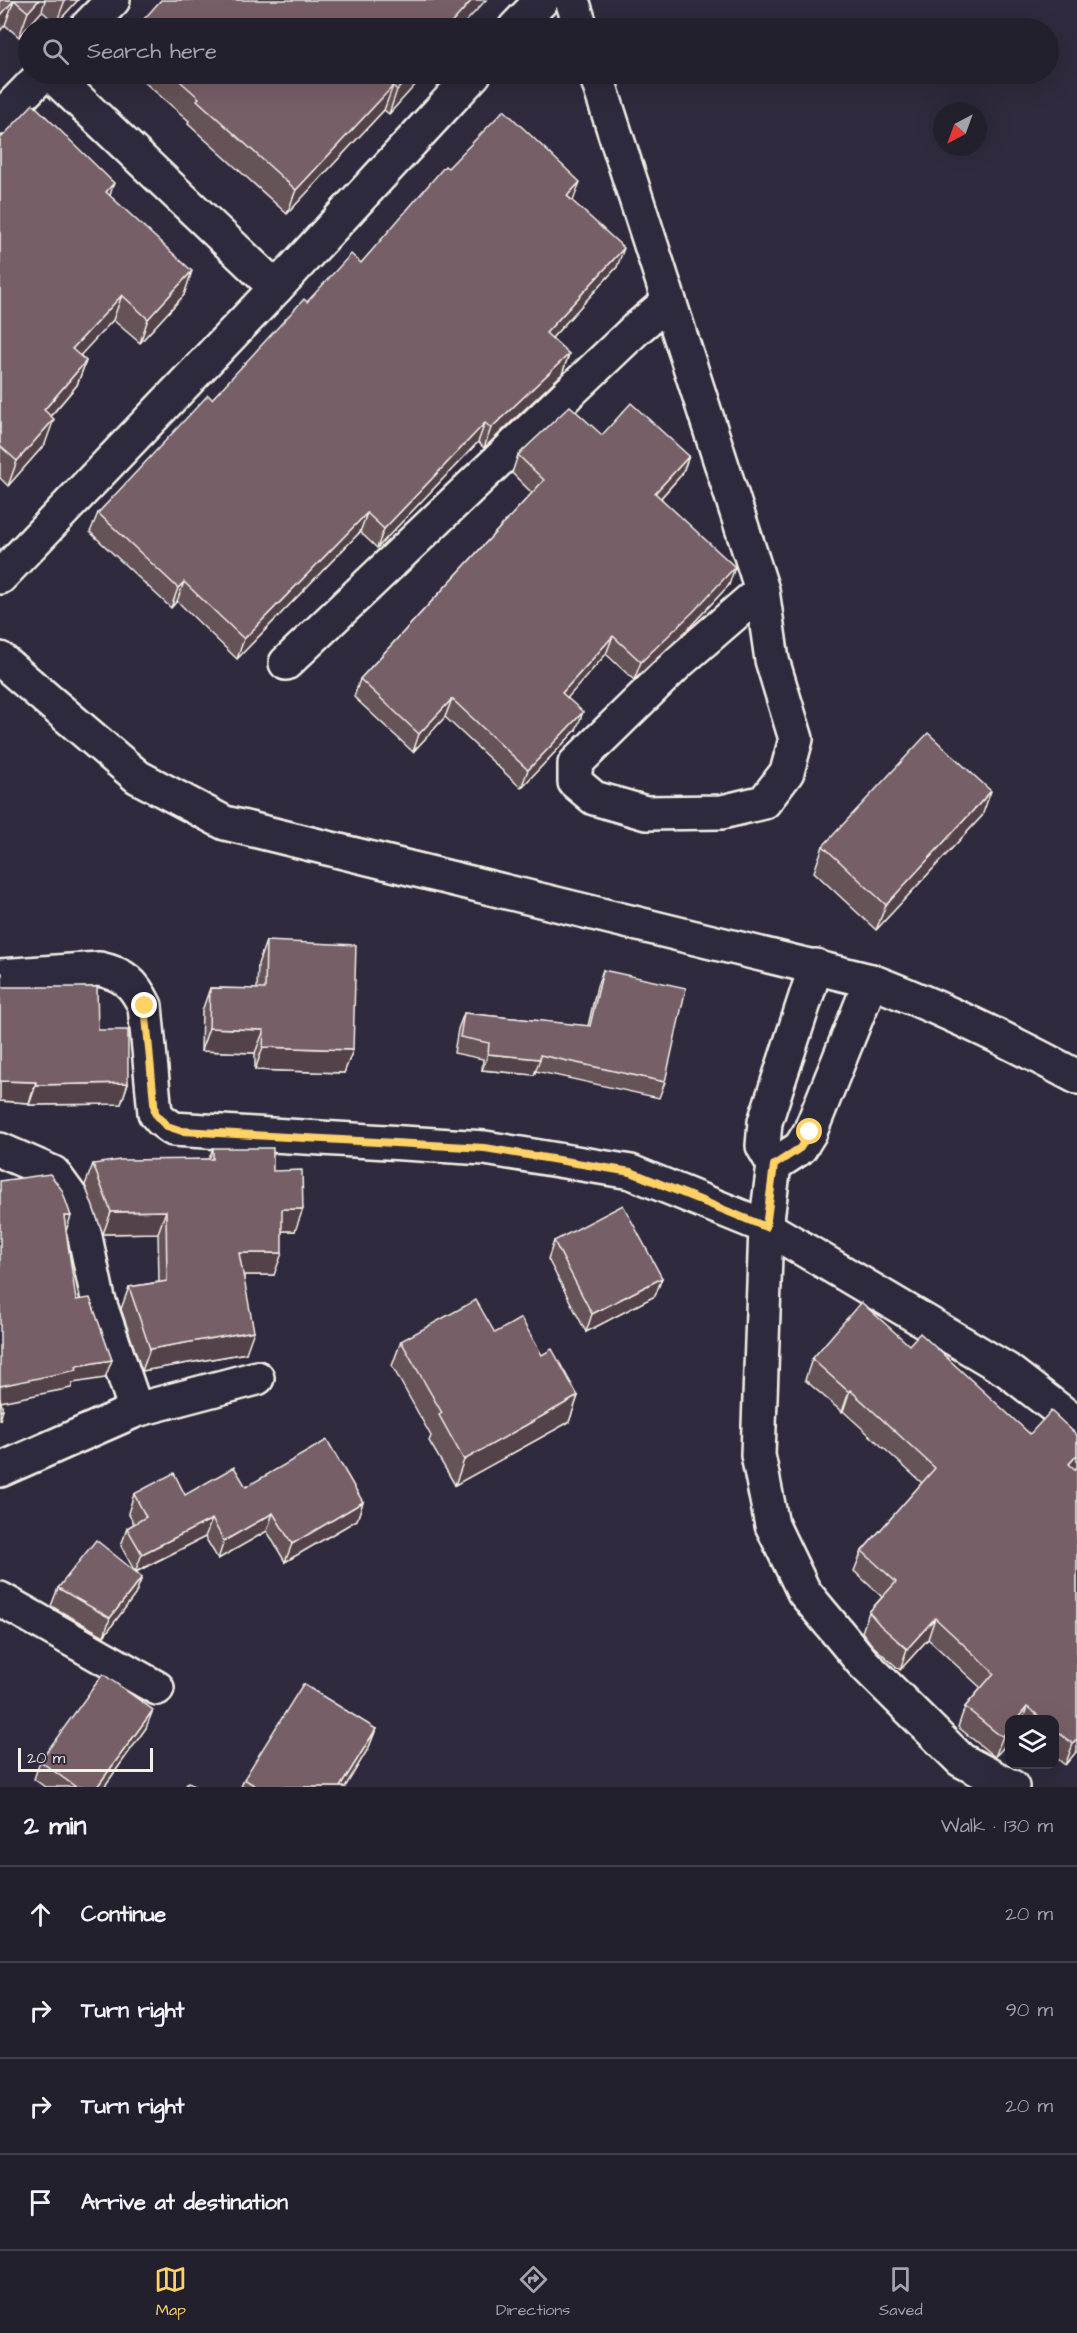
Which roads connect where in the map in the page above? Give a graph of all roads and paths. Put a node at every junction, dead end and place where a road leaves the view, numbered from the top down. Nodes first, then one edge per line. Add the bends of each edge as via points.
1 (113, 0) edge
2 (542, 0) edge
3 (572, 0) edge
4 (96, 18) edge
5 (525, 18) edge
6 (578, 18) edge
7 (33, 84) edge
8 (62, 84) edge
9 (465, 84) edge
10 (599, 84) edge
11 (0, 118) edge
12 (276, 288) junction
13 (669, 301) junction
14 (0, 577) edge
15 (762, 590) junction
16 (0, 659) edge
17 (286, 663) dead end
18 (816, 966) junction
19 (0, 976) edge
20 (871, 981) junction
21 (1077, 1077) edge
22 (0, 1149) edge
23 (774, 1165) junction
24 (766, 1227) junction
25 (257, 1378) dead end
26 (136, 1410) junction
27 (1077, 1424) edge
28 (0, 1470) edge
29 (0, 1599) edge
30 (157, 1688) dead end
31 (1012, 1787) edge

1 - 4 street
2 - 5 street
3 - 6 street
7 - 11 street
8 - 12 street
9 - 12 street
10 - 13 street
12 - 14 street
13 - 15 street
13 - 17 street
15 - 15 street via 772,660 796,739 787,772 764,802 723,812 646,813 594,798 575,782 575,764 679,662
16 - 18 street via 138,777 225,823
18 - 20 street
18 - 23 street via 765,1122 763,1146
19 - 24 street via 99,969 126,979 145,1006 155,1113 173,1129 496,1150 631,1172
20 - 21 street via 920,1000
20 - 23 street via 810,1132 800,1148
22 - 26 street via 53,1173 72,1199 84,1232 98,1299
23 - 24 street
24 - 27 street via 1007,1370
24 - 31 street via 758,1455 772,1525 804,1592 863,1663 962,1760
25 - 26 street
26 - 28 street
29 - 30 street

